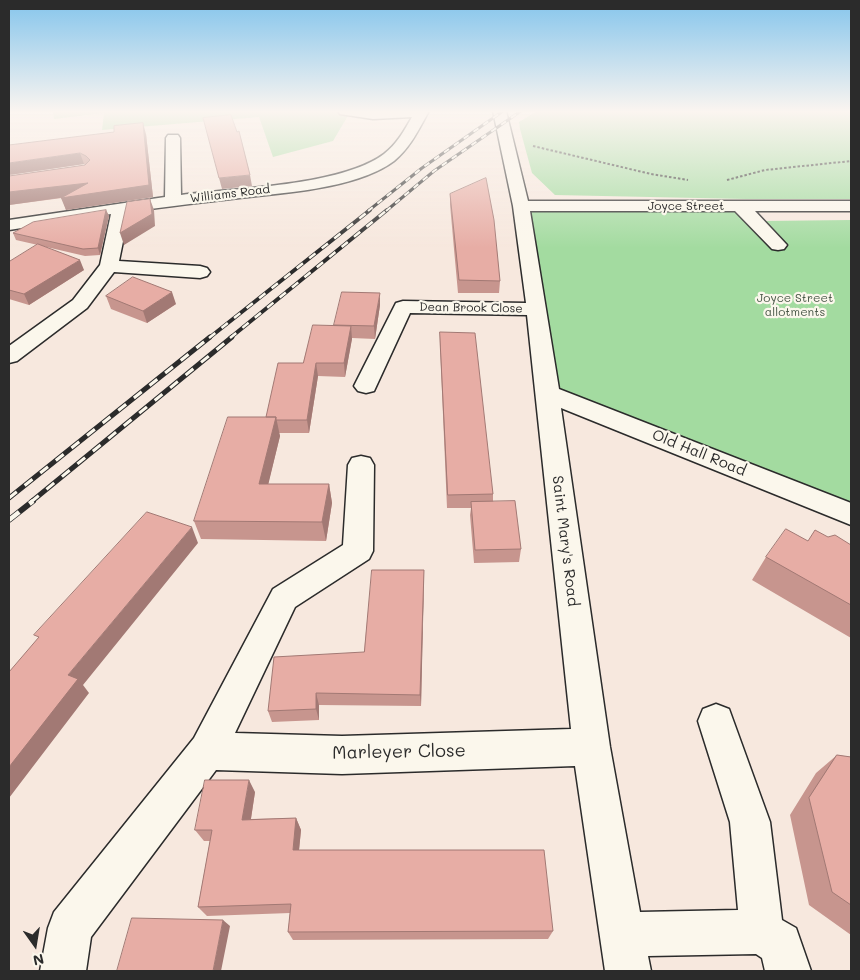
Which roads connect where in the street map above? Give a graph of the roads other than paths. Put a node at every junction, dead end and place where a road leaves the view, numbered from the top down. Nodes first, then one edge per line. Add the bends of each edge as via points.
1 (173, 157) edge
2 (389, 157) edge
3 (510, 157) edge
4 (172, 201) junction
5 (521, 206) junction
6 (740, 206) junction
7 (851, 206) edge
8 (122, 207) junction
9 (9, 224) edge
10 (778, 245) dead end
11 (109, 266) junction
12 (200, 272) dead end
13 (537, 309) junction
14 (9, 356) edge
15 (366, 386) dead end
16 (546, 393) junction
17 (361, 465) dead end
18 (851, 514) edge
19 (716, 721) dead end
20 (590, 747) junction
21 (207, 751) junction
22 (762, 932) junction
23 (625, 953) edge
24 (63, 971) edge
25 (788, 971) edge

1 - 4 street
2 - 4 street, Williams Road via 347,175 301,185
3 - 5 street, Saint Mary's Road
4 - 8 street, Williams Road
5 - 6 street, Joyce Street
5 - 13 street, Saint Mary's Road
6 - 7 street, Joyce Street
6 - 10 street
8 - 9 street, Williams Road
8 - 11 street
11 - 12 street
11 - 14 street via 80,304
13 - 15 street, Dean Brook Close via 403,307
13 - 16 street, Saint Mary's Road
16 - 18 street, Old Hall Road
16 - 20 street, Saint Mary's Road
17 - 21 street via 358,551 284,598
19 - 22 street via 750,822
20 - 21 street, Marleyer Close via 342,754
20 - 23 street, Saint Mary's Road
21 - 24 street via 70,928
22 - 23 street
22 - 25 street via 780,944

